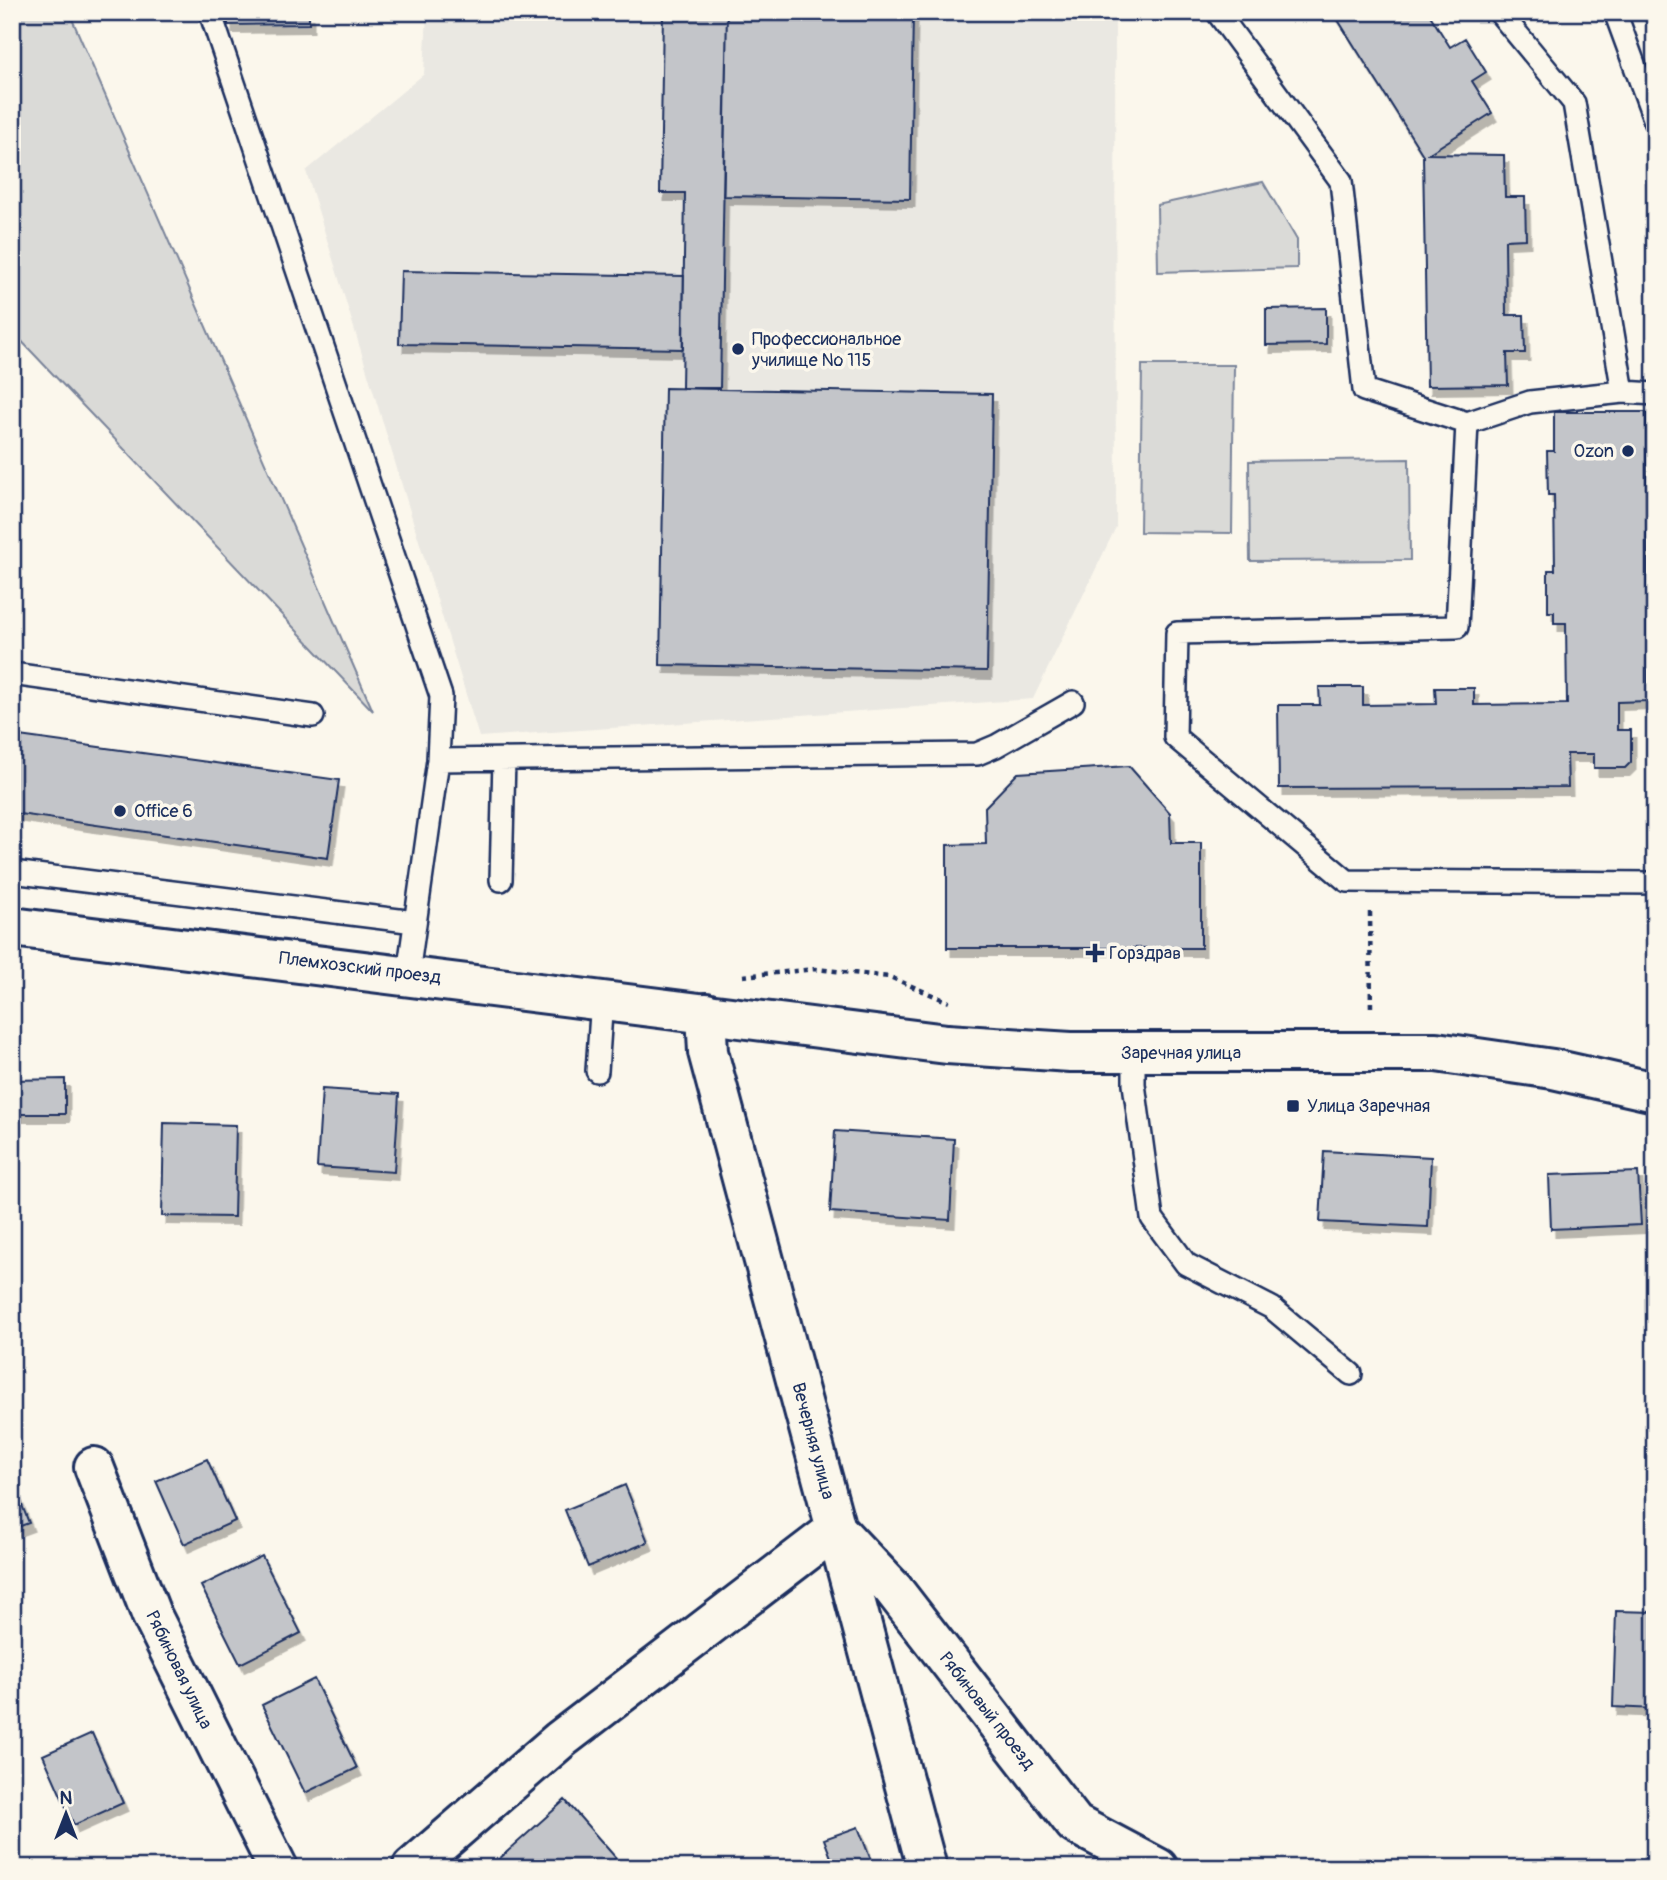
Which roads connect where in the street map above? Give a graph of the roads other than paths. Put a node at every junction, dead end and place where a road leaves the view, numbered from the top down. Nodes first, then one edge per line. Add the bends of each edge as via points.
1 (210, 12) edge
2 (1217, 12) edge
3 (1499, 12) edge
4 (1615, 12) edge
5 (1655, 121) edge
6 (1623, 392) junction
7 (1655, 394) edge
8 (1467, 423) junction
9 (12, 674) edge
10 (1073, 702) dead end
11 (313, 716) dead end
12 (504, 759) junction
13 (438, 760) junction
14 (12, 872) edge
15 (501, 880) dead end
16 (1655, 883) edge
17 (415, 922) junction
18 (12, 927) edge
19 (408, 974) junction
20 (602, 999) junction
21 (706, 1013) junction
22 (1134, 1053) junction
23 (597, 1071) dead end
24 (1655, 1092) edge
25 (1351, 1374) dead end
26 (94, 1467) dead end
27 (836, 1529) junction
28 (278, 1868) edge
29 (412, 1868) edge
30 (927, 1868) edge
31 (1158, 1868) edge

1 - 13 lane via 441,696
2 - 8 lane via 1342,181 1364,390
3 - 6 lane via 1574,103
4 - 5 lane
6 - 7 lane
6 - 8 lane via 1530,402
8 - 16 lane via 1457,627 1177,634 1175,737 1347,881
9 - 11 lane
10 - 12 lane via 977,754
12 - 13 lane
12 - 15 lane
13 - 17 lane
14 - 17 lane
17 - 19 lane
18 - 19 street, Племхозский проезд
19 - 20 street, Племхозский проезд
20 - 21 street, Племхозский проезд
20 - 23 lane
21 - 22 street, Заречная улица via 947,1044
21 - 27 street, Вечерняя улица via 708,1052
22 - 24 street, Заречная улица via 1436,1052 1542,1067
22 - 25 lane via 1152,1219 1186,1264 1272,1308
26 - 28 street, Рябиновая улица via 151,1614
27 - 29 street via 560,1740
27 - 30 street, Вечерняя улица
27 - 31 street, Рябиновый проезд via 893,1589 1074,1824

